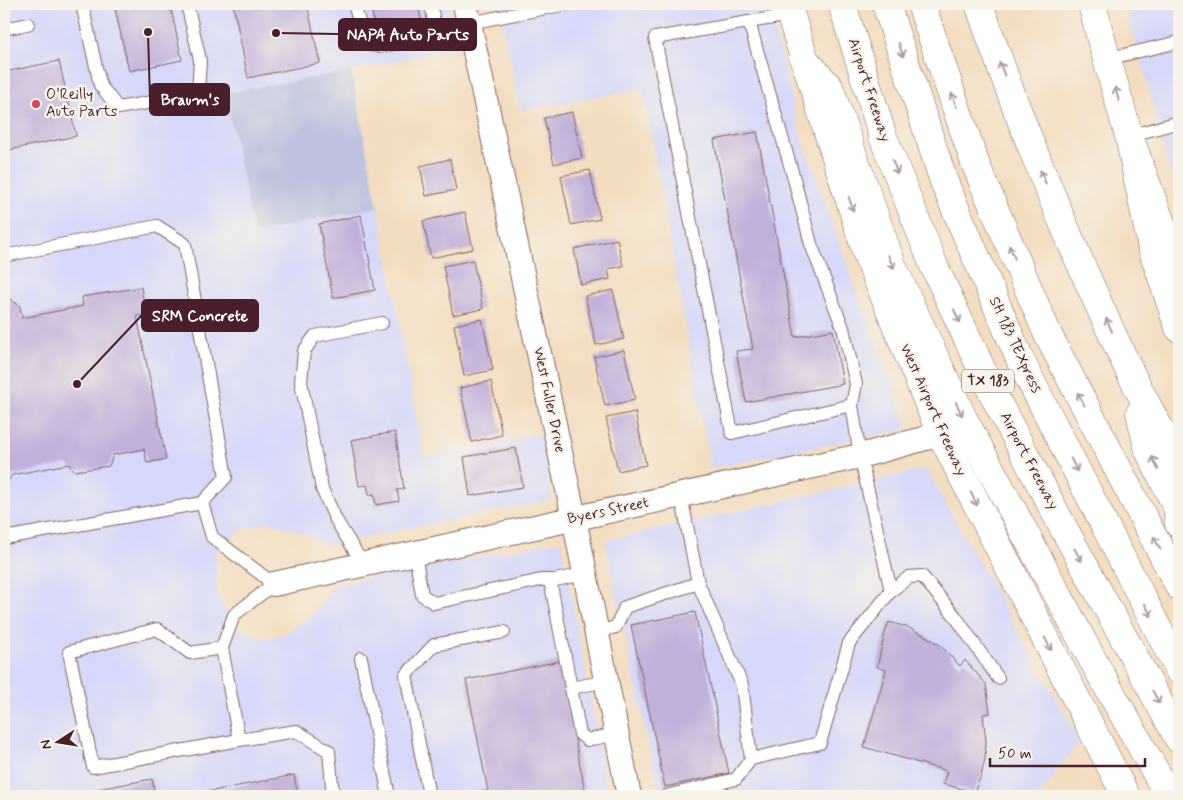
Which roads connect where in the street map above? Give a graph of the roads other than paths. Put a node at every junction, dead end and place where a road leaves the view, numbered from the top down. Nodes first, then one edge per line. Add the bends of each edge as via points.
1 (82, 4) edge
2 (187, 4) edge
3 (354, 4) edge
4 (431, 4) edge
5 (567, 4) edge
6 (842, 4) edge
7 (886, 4) edge
8 (922, 4) edge
9 (979, 4) edge
10 (1092, 4) edge
11 (520, 8) edge
12 (789, 10) edge
13 (467, 14) edge
14 (749, 22) junction
15 (28, 24) dead end
16 (4, 29) edge
17 (1179, 42) edge
18 (803, 58) junction
19 (1106, 59) junction
20 (1179, 122) edge
21 (1129, 136) junction
22 (944, 182) junction
23 (4, 256) edge
24 (1179, 272) edge
25 (382, 323) dead end
26 (1179, 328) edge
27 (1129, 370) junction
28 (852, 405) junction
29 (941, 434) junction
30 (860, 456) junction
31 (1179, 465) edge
32 (681, 495) junction
33 (202, 503) junction
34 (574, 518) junction
35 (1060, 520) junction
36 (1179, 524) edge
37 (4, 538) edge
38 (415, 553) junction
39 (363, 564) junction
40 (585, 574) junction
41 (550, 580) junction
42 (698, 583) junction
43 (274, 584) junction
44 (1179, 586) edge
45 (890, 591) junction
46 (504, 632) dead end
47 (597, 632) junction
48 (222, 648) junction
49 (361, 658) dead end
50 (1179, 670) edge
51 (998, 678) dead end
52 (606, 681) junction
53 (571, 688) junction
54 (617, 734) junction
55 (1179, 739) edge
56 (239, 740) junction
57 (751, 759) junction
58 (1125, 795) edge
59 (334, 796) edge
60 (389, 796) edge
61 (429, 796) edge
62 (629, 796) edge
63 (666, 796) edge
64 (1169, 796) edge

1 - 2 lane via 100,85 118,108 198,94 200,60
3 - 4 lane via 363,36 371,44 380,46 431,35 434,23
5 - 11 lane
6 -> 35 main road, Airport Freeway / TX 183 via 882,134 934,266 994,396
7 -> 22 main road, SH 183 TEXpress
44 -> 8 main road via 1048,336 974,163
27 -> 9 main road via 1051,196
10 - 19 main road
11 - 13 lane
12 - 14 lane
12 - 18 main road, West Airport Freeway
13 - 34 street, West Fuller Drive
14 - 28 lane via 811,244 843,328 856,384
14 - 28 lane via 655,38 732,433
15 - 16 lane
17 - 19 lane
18 -> 29 main road, West Airport Freeway via 868,254
18 -> 64 main road via 829,87 892,265 962,416
21 -> 19 main road
20 - 21 lane
21 - 24 main road
21 - 26 main road via 1152,248
22 - 35 main road
22 -> 50 main road, SH 183 TEXpress via 1022,364
23 - 33 lane via 157,226 185,244 226,477
25 - 39 lane via 315,336 304,351 301,382 322,489 336,520
27 - 31 main road
36 -> 27 main road via 1177,507 1149,451
28 - 30 lane
29 - 30 street, Byers Street
29 -> 58 main road, West Airport Freeway
30 - 32 street, Byers Street
30 - 45 lane
32 - 34 street, Byers Street
32 - 42 lane
33 - 37 lane
33 - 43 lane via 212,537
34 - 38 street, Byers Street
34 - 40 street, West Fuller Drive
35 -> 55 main road, Airport Freeway / TX 183
38 - 39 street, Byers Street
38 - 41 lane via 422,596 434,603
39 - 43 street, Byers Street
40 - 41 lane
40 - 47 street, West Fuller Drive
41 - 53 lane
42 - 47 lane via 626,607 616,627
42 - 57 lane via 742,685
43 - 48 lane via 234,615
45 - 51 lane via 909,577 922,576 955,616
45 - 57 lane via 849,643 820,743
46 - 61 lane via 434,645 406,675
47 - 52 street, West Fuller Drive
48 - 56 lane
48 - 56 lane via 190,653 157,629 68,652 93,766
49 - 60 lane
52 - 53 lane
52 - 54 street, West Fuller Drive
53 - 54 lane via 580,734 587,740
54 - 62 street, West Fuller Drive
56 - 59 lane via 296,731 330,751
57 - 63 lane via 736,780

